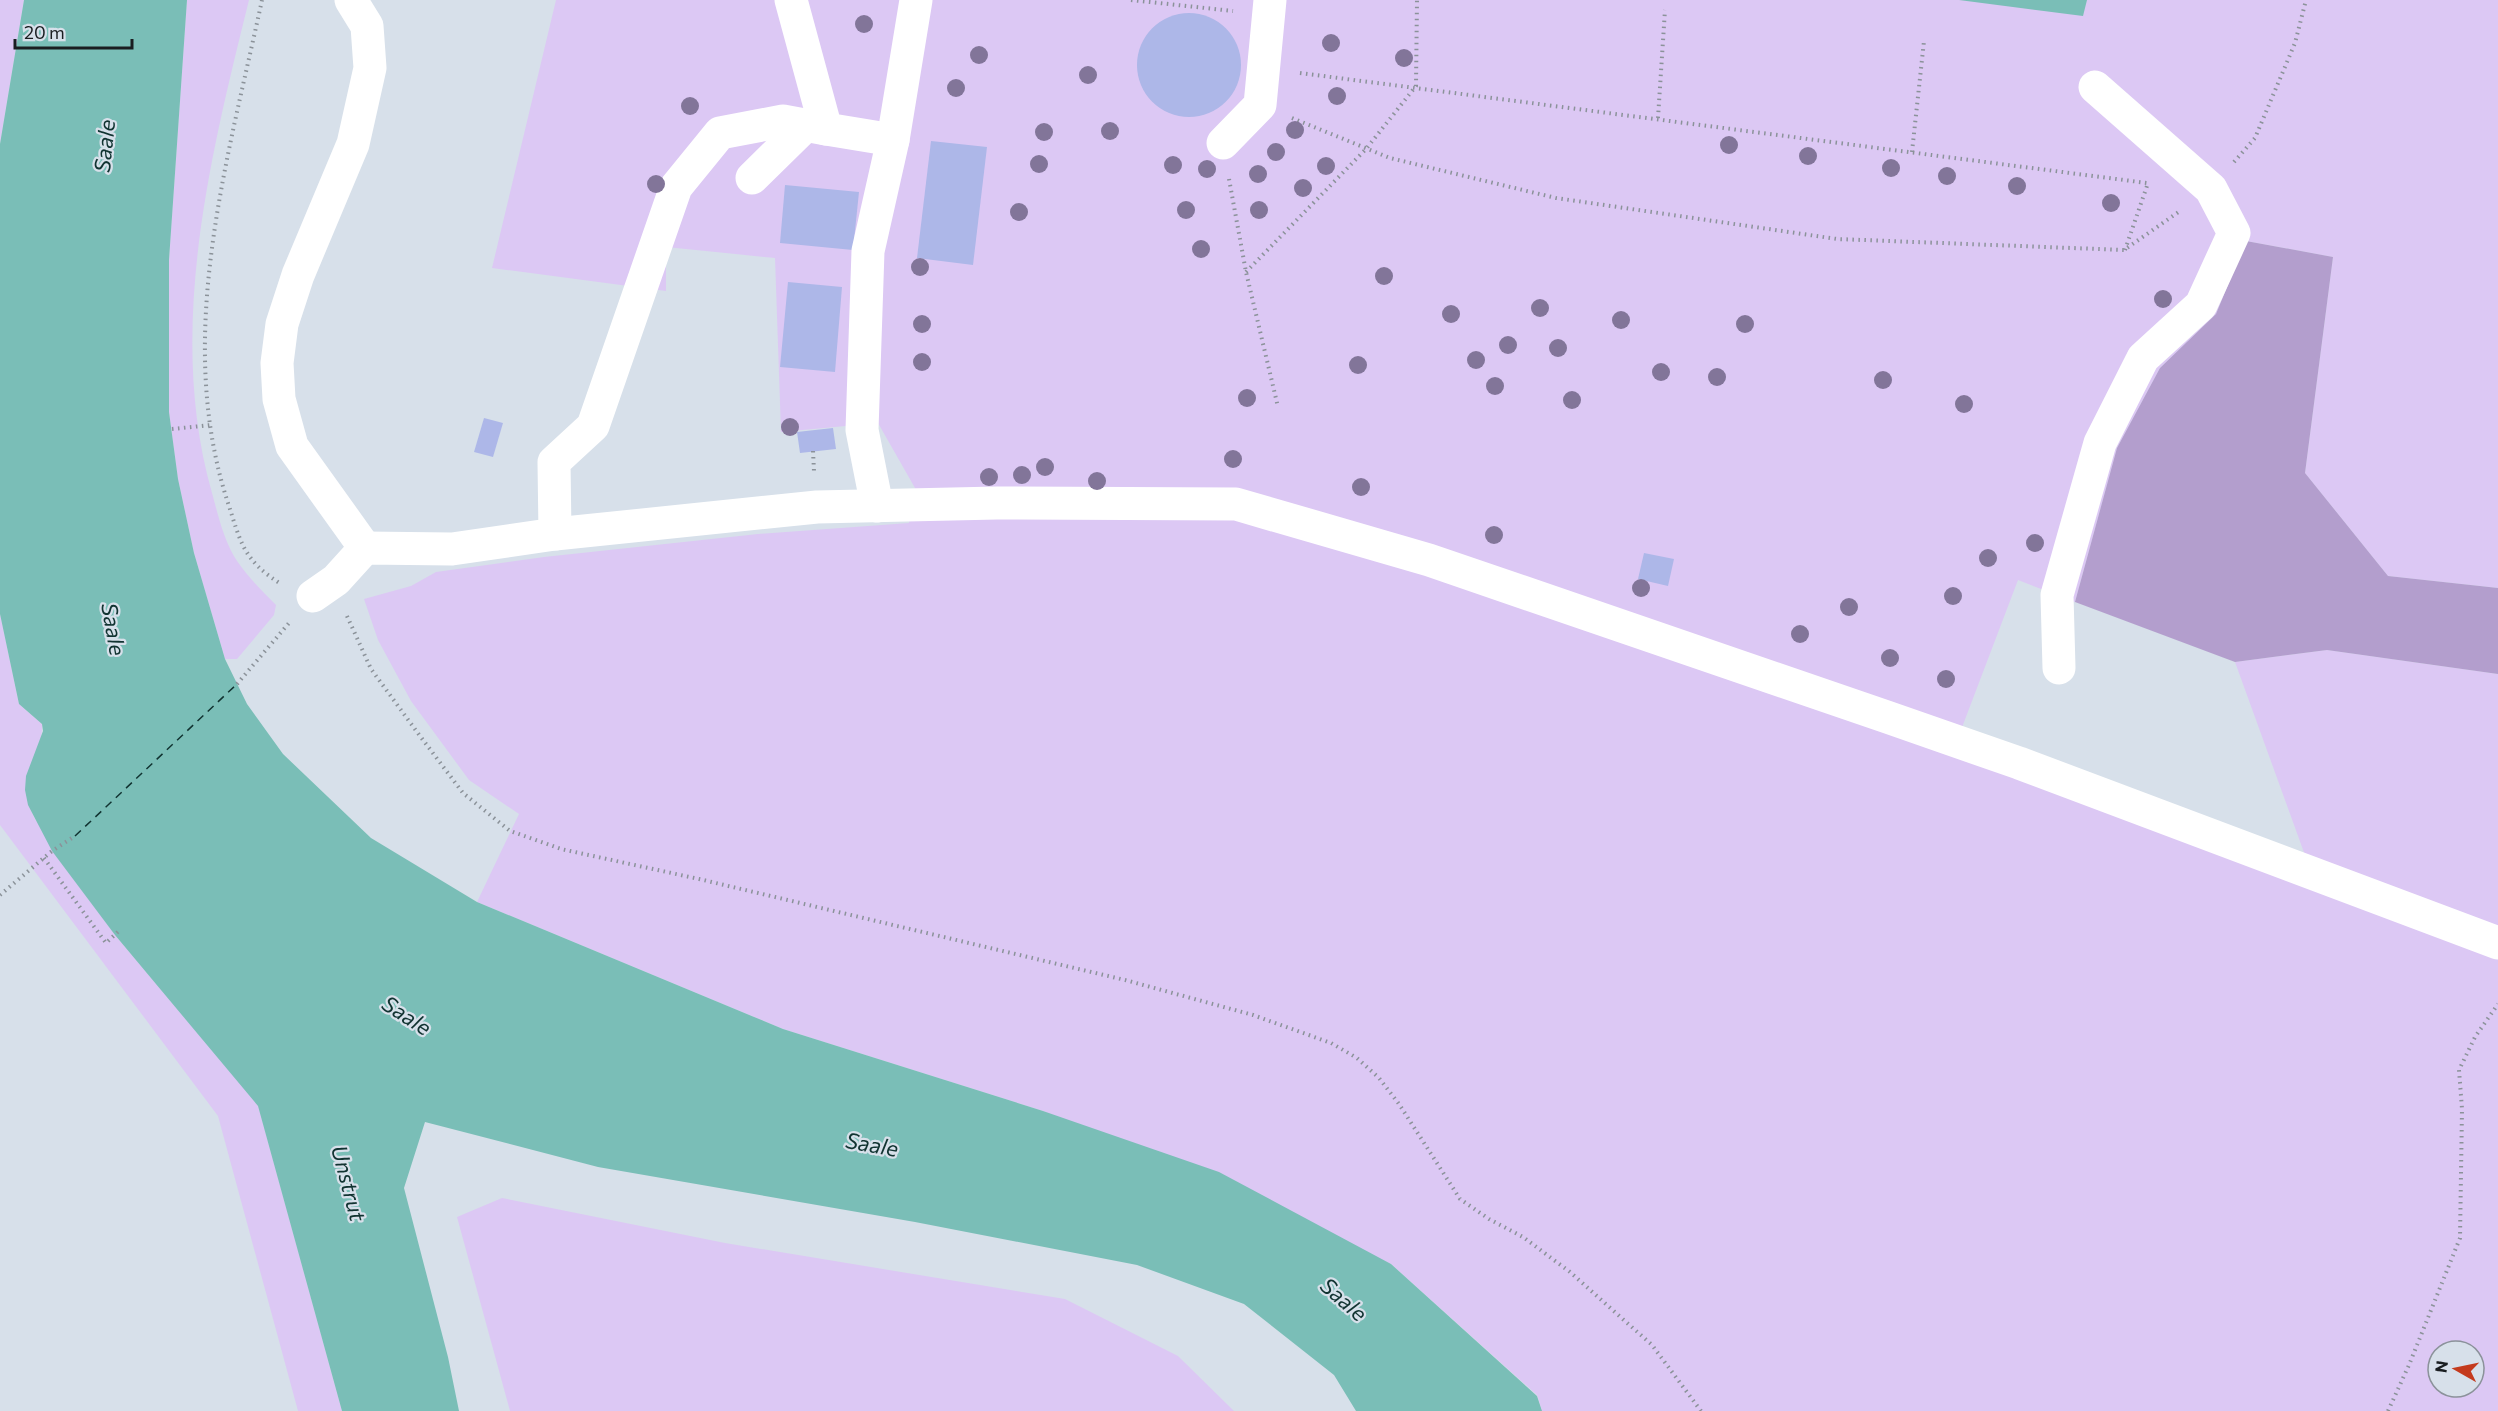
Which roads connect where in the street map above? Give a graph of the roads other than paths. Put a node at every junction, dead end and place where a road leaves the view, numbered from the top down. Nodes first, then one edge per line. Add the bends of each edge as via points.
1 (351, 0) edge
2 (791, 0) edge
3 (916, 0) edge
4 (1270, 8) edge
5 (2095, 87) dead end
6 (816, 127) junction
7 (893, 140) junction
8 (1223, 143) road end
9 (752, 178) dead end
10 (877, 506) junction
11 (555, 534) junction
12 (365, 548) junction
13 (302, 608) road end
14 (2059, 668) dead end
15 (2498, 943) edge

1 - 12 street via 367,26 370,68 353,144 298,275 282,324 277,363 279,399 292,446
2 - 6 street
3 - 7 street
4 - 8 street via 1260,105
5 - 14 street via 2211,189 2234,233 2201,306 2143,358 2100,443 2056,595
6 - 7 street
6 - 9 street
6 - 11 street via 783,121 720,133 676,187 593,426 554,462
7 - 10 street via 868,252 862,430
10 - 11 street via 817,507
10 - 15 street via 1236,504 1429,561 1887,717
11 - 12 street via 452,549
12 - 13 street via 336,580

